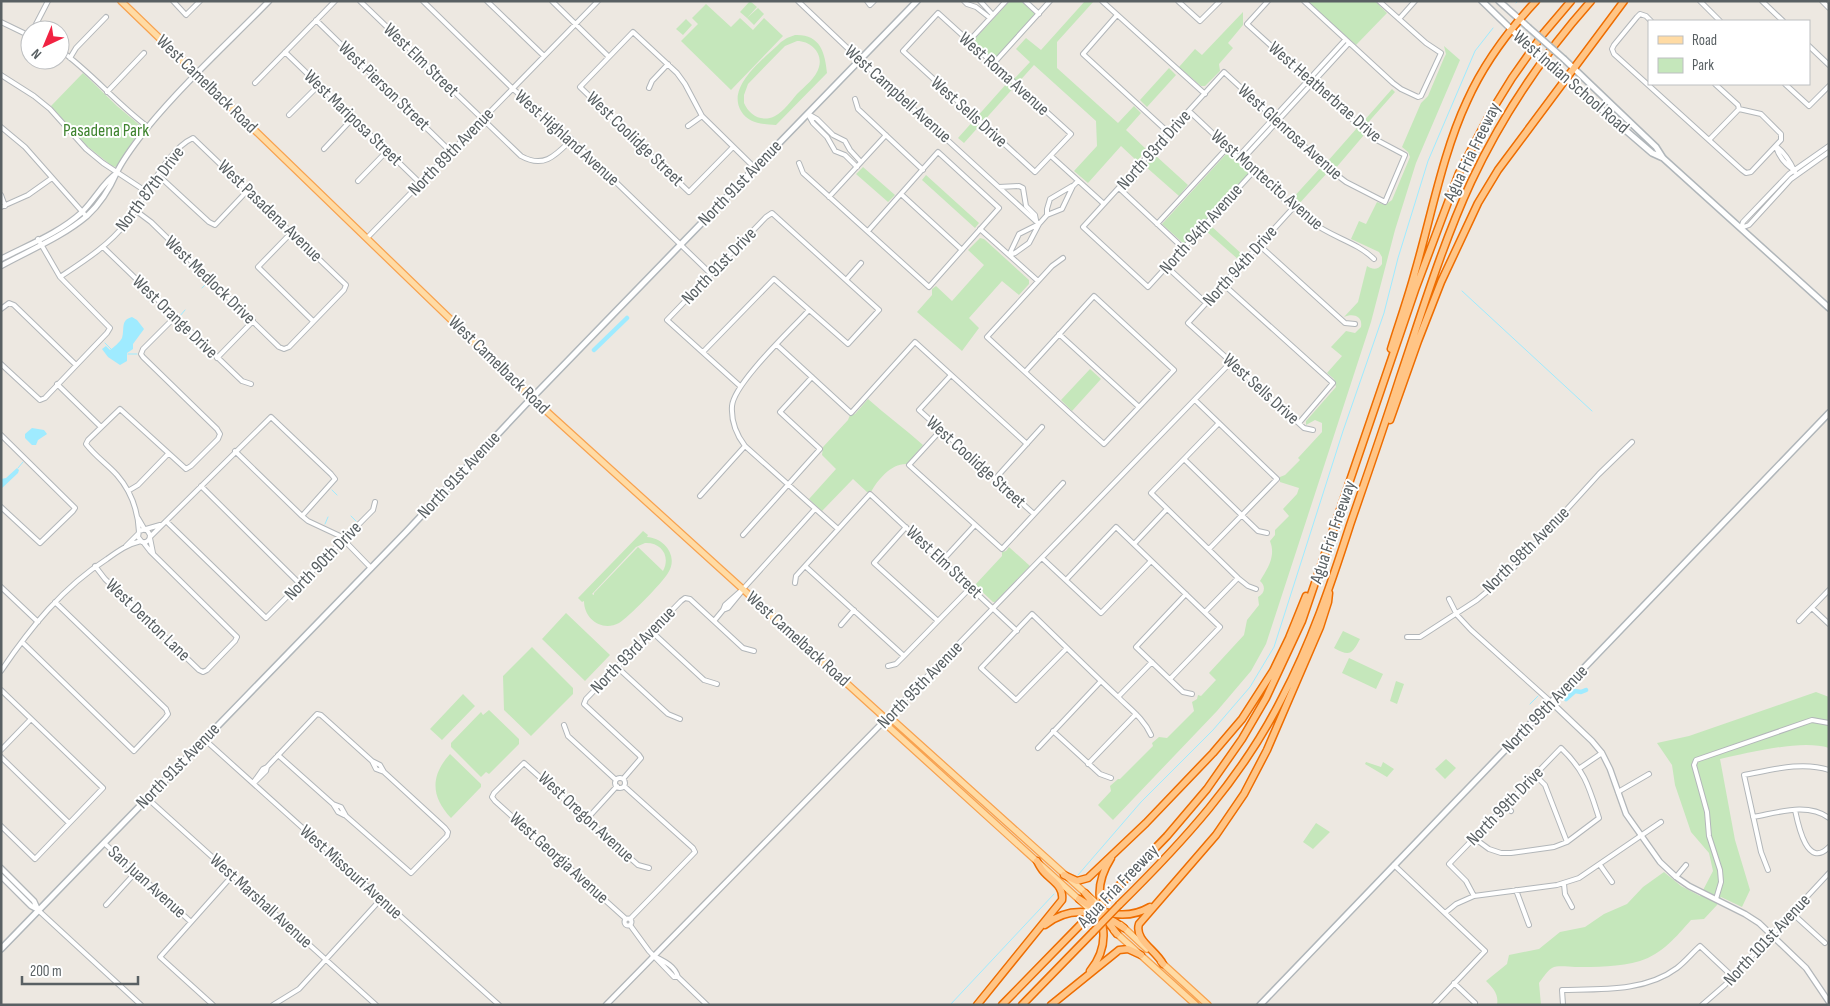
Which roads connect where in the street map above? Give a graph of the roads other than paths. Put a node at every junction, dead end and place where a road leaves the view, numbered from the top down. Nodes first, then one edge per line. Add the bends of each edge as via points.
1 (48, 1) edge
2 (121, 1) edge
3 (172, 1) edge
4 (200, 1) edge
5 (269, 1) edge
6 (335, 1) edge
7 (360, 1) edge
8 (423, 1) edge
9 (488, 1) edge
10 (552, 1) edge
11 (598, 1) edge
12 (798, 1) edge
13 (867, 1) edge
14 (917, 1) edge
15 (964, 1) edge
16 (979, 1) edge
17 (1006, 1) edge
18 (1025, 1) edge
19 (1050, 1) edge
20 (1102, 1) edge
21 (1178, 1) edge
22 (1220, 1) edge
23 (1268, 1) edge
24 (1304, 1) edge
25 (1379, 1) edge
26 (1415, 1) edge
27 (1482, 1) edge
28 (1499, 1) edge
29 (1536, 1) edge
30 (1571, 1) edge
31 (1591, 1) edge
32 (1624, 1) edge
33 (1700, 1) edge
34 (1762, 1) edge
35 (1822, 1) edge
36 (872, 3) edge
37 (974, 6) junction
38 (1829, 8) edge
39 (1039, 14) junction
40 (1117, 15) junction
41 (106, 16) dead end
42 (992, 16) junction
43 (1399, 19) junction
44 (1519, 19) junction
45 (38, 20) edge
46 (316, 20) junction
47 (1650, 20) edge
48 (1719, 20) edge
49 (1782, 20) edge
50 (1, 22) edge
51 (576, 24) junction
52 (1510, 29) junction
53 (20, 31) edge
54 (1345, 40) junction
55 (969, 41) junction
56 (1349, 43) junction
57 (1810, 47) edge
58 (285, 52) junction
59 (903, 52) joint
60 (144, 54) dead end
61 (544, 56) junction
62 (609, 57) junction
63 (70, 58) joint
64 (860, 60) junction
65 (668, 64) junction
66 (993, 64) junction
67 (1829, 65) edge
68 (1573, 68) junction
69 (1224, 72) joint
70 (197, 74) junction
71 (1, 75) edge
72 (1565, 79) junction
73 (1310, 82) junction
74 (256, 83) dead end
75 (319, 85) junction
76 (1648, 85) edge
77 (1648, 85) edge
78 (1716, 85) edge
79 (1786, 85) edge
80 (1829, 86) edge
81 (649, 88) dead end
82 (513, 89) junction
83 (107, 92) junction
84 (1205, 94) junction
85 (855, 99) dead end
86 (1739, 109) junction
87 (1189, 111) junction
88 (808, 114) junction
89 (289, 115) dead end
90 (702, 116) junction
91 (353, 118) junction
92 (483, 119) junction
93 (1276, 120) junction
94 (688, 126) dead end
95 (1, 127) edge
96 (148, 127) junction
97 (1169, 132) junction
98 (886, 135) junction
99 (193, 138) joint
100 (572, 140) junction
101 (1709, 140) junction
102 (1776, 146) junction
103 (1829, 146) edge
104 (733, 147) junction
105 (1228, 147) junction
106 (324, 149) dead end
107 (850, 150) junction
108 (387, 151) junction
109 (451, 152) junction
110 (1829, 152) edge
111 (845, 155) junction
112 (1050, 156) junction
113 (1663, 158) junction
114 (1240, 159) junction
115 (861, 162) junction
116 (799, 163) dead end
117 (857, 166) junction
118 (755, 168) junction
119 (923, 170) junction
120 (1794, 170) junction
121 (1254, 171) junction
122 (117, 173) junction
123 (158, 175) junction
124 (1796, 175) junction
125 (52, 178) junction
126 (358, 181) dead end
127 (1078, 181) junction
128 (420, 184) junction
129 (1073, 186) junction
130 (999, 187) junction
131 (1119, 188) junction
132 (248, 190) junction
133 (147, 192) junction
134 (901, 194) junction
135 (1, 195) edge
136 (829, 196) junction
137 (1025, 198) junction
138 (1016, 202) junction
139 (1385, 202) joint
140 (1104, 204) junction
141 (3, 206) edge
142 (1293, 208) junction
143 (135, 210) junction
144 (82, 212) junction
145 (1047, 215) junction
146 (86, 216) junction
147 (1038, 222) junction
148 (1157, 224) junction
149 (1741, 228) junction
150 (980, 229) junction
151 (868, 231) junction
152 (292, 232) junction
153 (367, 238) junction
154 (39, 242) junction
155 (680, 245) junction
156 (1259, 245) junction
157 (103, 247) junction
158 (1183, 248) junction
159 (962, 250) junction
160 (1009, 255) junction
161 (1063, 258) dead end
162 (1, 259) edge
163 (1374, 259) dead end
164 (861, 263) dead end
165 (1, 266) edge
166 (1167, 267) junction
167 (711, 274) junction
168 (60, 277) junction
169 (846, 280) junction
170 (1038, 281) junction
171 (1224, 284) junction
172 (1148, 287) joint
173 (1206, 303) junction
174 (1829, 308) edge
175 (1, 309) edge
176 (809, 310) junction
177 (175, 317) junction
178 (252, 321) junction
179 (314, 321) junction
180 (1188, 323) joint
181 (1355, 324) dead end
182 (1059, 334) junction
183 (777, 345) junction
184 (703, 352) junction
185 (217, 358) junction
186 (1231, 362) junction
187 (1, 365) edge
188 (76, 365) junction
189 (1024, 372) junction
190 (951, 375) junction
191 (812, 377) junction
192 (58, 384) junction
193 (251, 384) dead end
194 (740, 386) junction
195 (532, 398) junction
196 (1195, 400) junction
197 (1139, 407) junction
198 (1829, 412) edge
199 (1219, 423) junction
200 (1299, 423) junction
201 (101, 427) junction
202 (1042, 427) dead end
203 (1368, 428) junction
204 (941, 430) junction
205 (1313, 430) dead end
206 (1, 435) edge
207 (1381, 436) junction
208 (1632, 442) dead end
209 (1027, 444) junction
210 (745, 446) junction
211 (235, 451) junction
212 (168, 454) junction
213 (1184, 459) junction
214 (995, 479) junction
215 (1063, 483) dead end
216 (789, 485) junction
217 (201, 486) junction
218 (128, 491) junction
219 (700, 496) dead end
220 (375, 502) dead end
221 (1, 507) edge
222 (815, 509) junction
223 (1167, 509) junction
224 (1034, 514) junction
225 (1242, 515) junction
226 (302, 516) junction
227 (138, 518) junction
228 (164, 523) junction
229 (975, 525) junction
230 (906, 527) junction
231 (838, 529) junction
232 (146, 530) junction
233 (138, 533) junction
234 (1267, 533) dead end
235 (743, 535) dead end
236 (150, 538) junction
237 (344, 540) junction
238 (142, 541) junction
239 (1134, 544) junction
240 (126, 546) junction
241 (1209, 550) junction
242 (153, 553) junction
243 (1042, 558) junction
244 (942, 561) junction
245 (1151, 561) junction
246 (95, 566) junction
247 (805, 566) junction
248 (371, 568) junction
249 (1318, 576) junction
250 (1238, 578) junction
251 (1066, 580) junction
252 (795, 583) dead end
253 (300, 584) junction
254 (1330, 584) junction
255 (971, 587) junction
256 (1, 588) edge
257 (743, 589) junction
258 (1256, 589) dead end
259 (1829, 590) edge
260 (1186, 594) junction
261 (1449, 599) dead end
262 (55, 602) junction
263 (994, 608) junction
264 (1812, 608) junction
265 (854, 610) junction
266 (1205, 612) junction
267 (1456, 613) junction
268 (714, 621) junction
269 (938, 621) junction
270 (1799, 621) dead end
271 (38, 622) junction
272 (841, 624) dead end
273 (1829, 624) edge
274 (651, 631) junction
275 (1017, 631) junction
276 (1407, 637) dead end
277 (22, 642) junction
278 (1067, 648) junction
279 (754, 652) dead end
280 (904, 656) junction
281 (6, 662) junction
282 (1152, 662) junction
283 (1, 664) edge
284 (888, 666) dead end
285 (617, 667) junction
286 (1, 671) edge
287 (1170, 679) junction
288 (1102, 681) junction
289 (717, 684) dead end
290 (1, 685) edge
291 (2, 690) edge
292 (1192, 694) dead end
293 (1118, 698) junction
294 (1551, 702) junction
295 (1136, 714) junction
296 (31, 719) junction
297 (680, 719) dead end
298 (886, 719) junction
299 (1829, 723) edge
300 (564, 725) dead end
301 (1053, 732) junction
302 (1151, 735) dead end
303 (204, 738) junction
304 (1038, 748) dead end
305 (1, 750) edge
306 (1602, 753) junction
307 (278, 755) junction
308 (1, 756) edge
309 (524, 763) joint
310 (1088, 764) junction
311 (1580, 768) junction
312 (1829, 770) edge
313 (950, 772) junction
314 (1649, 774) dead end
315 (1535, 775) junction
316 (1110, 778) dead end
317 (623, 779) junction
318 (616, 780) junction
319 (253, 783) junction
320 (617, 786) junction
321 (624, 786) junction
322 (1618, 792) junction
323 (147, 798) junction
324 (972, 802) junction
325 (1505, 806) junction
326 (1795, 810) junction
327 (1511, 811) dead end
328 (1753, 817) junction
329 (1829, 818) edge
330 (587, 819) junction
331 (1661, 822) dead end
332 (69, 823) junction
333 (1, 826) edge
334 (1021, 836) junction
335 (1641, 836) junction
336 (1474, 838) junction
337 (1567, 842) junction
338 (104, 843) junction
339 (1829, 847) edge
340 (1113, 855) junction
341 (1037, 861) junction
342 (1394, 865) junction
343 (1600, 865) junction
344 (1686, 866) dead end
345 (1, 868) edge
346 (649, 868) dead end
347 (1768, 870) dead end
348 (136, 872) junction
349 (1829, 873) edge
350 (1064, 874) junction
351 (1, 876) edge
352 (232, 876) junction
353 (1676, 877) junction
354 (1823, 879) junction
355 (1612, 882) dead end
356 (1564, 884) junction
357 (1829, 884) edge
358 (1516, 890) junction
359 (1085, 893) joint
360 (1474, 896) junction
361 (381, 899) junction
362 (1079, 899) joint
363 (1716, 899) junction
364 (1156, 902) junction
365 (106, 905) dead end
366 (1572, 907) dead end
367 (38, 910) junction
368 (1101, 913) junction
369 (1792, 913) junction
370 (1445, 914) junction
371 (628, 919) junction
372 (190, 922) junction
373 (1529, 924) dead end
374 (1124, 928) joint
375 (1037, 932) junction
376 (1117, 934) joint
377 (1771, 935) junction
378 (1825, 943) dead end
379 (1, 949) edge
380 (1141, 955) junction
381 (654, 956) junction
382 (326, 959) junction
383 (1163, 964) junction
384 (1086, 976) junction
385 (1733, 977) junction
386 (1454, 983) junction
387 (1829, 1002) edge
388 (1475, 1003) dead end
389 (141, 1005) edge
390 (213, 1005) edge
391 (273, 1005) edge
392 (376, 1005) edge
393 (499, 1005) edge
394 (606, 1005) edge
395 (708, 1005) edge
396 (977, 1005) edge
397 (1002, 1005) edge
398 (1022, 1005) edge
399 (1051, 1005) edge
400 (1196, 1005) edge
401 (1208, 1005) edge
402 (1260, 1005) edge
403 (1434, 1005) edge
404 (1563, 1005) edge
405 (1702, 1005) edge

1 - 45 street
2 - 70 main road, West Camelback Road
3 - 4 street via 186,15
5 - 70 street
6 - 46 street
7 - 92 street, West Elm Street
8 - 82 street, West Highland Avenue
9 - 61 street
10 - 51 street
11 - 51 street, North 89th Avenue
12 - 64 street, West Campbell Avenue
13 - 36 street
14 - 64 main road, North 91st Avenue
15 - 37 street
16 - 37 street
16 - 42 street
17 - 42 street
18 - 39 street
19 - 39 street
20 - 40 street
21 - 22 street via 1200,21
23 - 73 street, West Heatherbrae Drive via 1247,24
24 - 54 street
25 - 43 street
26 - 43 street
27 - 52 main road, West Indian School Road
28 - 44 main road, West Indian School Road
29 - 44 highway
30 - 203 highway, Agua Fria Freeway via 1540,39 1490,112 1459,173
31 - 207 highway, Agua Fria Freeway via 1531,76 1506,115 1463,199
32 - 68 highway
33 - 48 street
34 - 49 street
35 - 38 street
37 - 42 street
39 - 66 street
40 - 84 street
40 - 97 street via 1082,54
41 - 63 street
42 - 55 street
43 - 56 street via 1441,53 1424,92 1418,97 1401,90
44 - 52 highway
44 - 68 main road, West Indian School Road, bridge
46 - 58 street
46 - 109 street, West Pierson Street
47 - 77 street via 1640,14 1637,16 1612,49
50 - 53 street
51 - 61 street, North 89th Avenue
51 - 62 street
52 - 72 main road, West Indian School Road, bridge
52 - 203 highway via 1482,71 1458,122
54 - 56 street
54 - 73 street
55 - 59 street, West Roma Avenue via 938,13
55 - 66 street, West Roma Avenue
56 - 73 street
57 - 67 street
58 - 74 street
58 - 75 street, West Mariposa Street
59 - 112 street, West Sells Drive via 1035,172
60 - 83 street
61 - 82 street, North 89th Avenue
62 - 65 street via 633,32
62 - 104 street, West Coolidge Street via 580,87 689,192
63 - 83 street
64 - 88 main road, North 91st Avenue
64 - 130 street, West Campbell Avenue
65 - 81 street
65 - 90 street via 685,84
66 - 112 street, West Roma Avenue via 1071,134
68 - 72 highway
68 - 113 main road, West Indian School Road via 1656,147
69 - 84 street, North 93rd Drive
69 - 93 street, West Glenrosa Avenue
70 - 96 street
70 - 153 main road, West Camelback Road
71 - 122 street via 50,109 94,156
72 - 113 main road, West Indian School Road via 1652,153
72 - 207 highway via 1498,170 1466,226 1418,341 1394,413
73 - 93 street
73 - 139 street, West Heatherbrae Drive via 1380,143 1405,155
75 - 89 street
75 - 91 street, West Mariposa Street
76 - 101 street
78 - 86 street
79 - 80 street via 1809,106
82 - 92 street, North 89th Avenue
82 - 100 street, West Highland Avenue
83 - 96 street
84 - 87 street, North 93rd Drive
85 - 98 street via 858,109
86 - 101 street
86 - 102 street via 1761,114 1781,134
87 - 97 street, North 93rd Drive
87 - 105 street, West Montecito Avenue
88 - 107 street via 845,141
88 - 111 street via 836,151
88 - 118 main road, North 91st Avenue
90 - 94 street
90 - 104 street
91 - 106 street
91 - 108 street, West Mariposa Street
92 - 100 street, West Elm Street via 521,156 534,161 551,159
92 - 109 street, North 89th Avenue
93 - 114 street
93 - 139 street, West Glenrosa Avenue via 1346,182
95 - 125 street via 25,147
96 - 122 street
97 - 131 street, North 93rd Drive
98 - 115 street
98 - 119 street
99 - 123 street, North 87th Drive via 167,161
99 - 132 street, West Pasadena Avenue
100 - 155 street, West Highland Avenue
101 - 102 street via 1746,173
102 - 120 street via 1792,163
103 - 120 street
104 - 118 street
105 - 114 street, West Montecito Avenue
105 - 148 street
107 - 111 street
107 - 115 street
108 - 126 street
108 - 128 street, West Mariposa Street
109 - 128 street, North 89th Avenue
110 - 124 street
111 - 117 street
112 - 127 street
113 - 149 main road, West Indian School Road
114 - 121 street, West Montecito Avenue
115 - 117 street
116 - 136 street via 803,173
117 - 136 street
118 - 155 main road, North 91st Avenue
119 - 134 street
119 - 150 street via 938,152 999,208
120 - 124 street
120 - 149 street
121 - 142 street, West Montecito Avenue
121 - 158 street, North 94th Avenue
122 - 133 street
122 - 144 street
122 - 146 street via 106,194
123 - 132 street via 215,225
123 - 133 street, North 87th Drive
124 - 149 street via 1749,224
125 - 141 street via 28,195
125 - 144 street
127 - 129 street
127 - 140 street
128 - 153 street, North 89th Avenue
129 - 145 street via 1062,209
129 - 145 street via 1050,199
130 - 137 street via 1021,187
130 - 138 street, West Campbell Avenue
131 - 140 street, North 93rd Drive
131 - 148 street
132 - 152 street, West Pasadena Avenue
133 - 143 street, North 87th Drive
134 - 151 street
134 - 159 street
135 - 141 street
136 - 151 street
137 - 138 street
137 - 147 street via 1026,206
138 - 147 street, West Campbell Avenue
140 - 172 street, North 93rd Drive via 1083,227
142 - 156 street, North 94th Drive
142 - 163 street, West Montecito Avenue via 1331,235 1365,250
143 - 157 street, North 87th Drive
143 - 178 street, West Medlock Drive
144 - 146 street
144 - 154 street
145 - 147 street
146 - 154 street via 71,228
147 - 160 street via 1019,234
147 - 160 street via 1029,243
148 - 158 street
149 - 174 main road, West Indian School Road
150 - 159 street
150 - 160 street
151 - 159 street via 929,287
152 - 179 street, West Pasadena Avenue via 346,284
152 - 179 street via 258,267
153 - 195 main road, West Camelback Road
154 - 162 street
154 - 165 street
154 - 168 street
155 - 167 street, West Highland Avenue
155 - 195 main road, North 91st Avenue
156 - 171 street, North 94th Drive
156 - 181 street via 1345,323
157 - 168 street, North 87th Drive
157 - 177 street, West Orange Drive
158 - 166 street, North 94th Avenue
160 - 170 street
161 - 170 street
164 - 169 street
166 - 172 street, North 94th Avenue
166 - 173 street
167 - 169 street, North 91st Drive via 772,213
167 - 184 street, North 91st Drive via 668,320
168 - 188 street via 110,328
169 - 176 street via 879,310 848,344
170 - 189 street via 986,337
171 - 173 street, North 94th Drive
171 - 200 street via 1333,383
173 - 180 street, North 94th Drive
175 - 188 street via 9,303 14,305
176 - 183 street
176 - 184 street via 774,279
177 - 185 street, West Orange Drive
177 - 212 street via 141,354 220,434 186,469
178 - 179 street, West Medlock Drive via 284,349
178 - 185 street
180 - 186 street, West Sells Drive
182 - 189 street
182 - 197 street
182 - 197 street via 1094,296 1174,370
183 - 191 street
183 - 194 street
184 - 194 street
185 - 193 street, West Orange Drive via 242,382
186 - 196 street, North 95th Avenue
186 - 200 street, West Sells Drive
187 - 192 street via 40,400
188 - 192 street
189 - 197 street via 1104,444
190 - 191 street via 915,342 851,413
190 - 204 street, West Coolidge Street via 919,410
190 - 209 street
191 - 216 street via 780,412 820,449
192 - 201 street
194 - 210 street via 732,404 733,423
195 - 248 main road, North 91st Avenue
195 - 257 main road, West Camelback Road
196 - 199 street
196 - 243 street, North 95th Avenue
198 - 294 main road, North 99th Avenue
199 - 213 street
199 - 225 street via 1277,479
200 - 205 street, West Sells Drive
201 - 212 street via 120,409 123,410
201 - 218 street via 86,444
202 - 209 street
203 - 249 highway, Agua Fria Freeway
204 - 214 street, West Coolidge Street
204 - 229 street via 909,465
206 - 221 street via 75,508 40,542
207 - 254 highway, Agua Fria Freeway
208 - 267 street, North 98th Avenue via 1508,574
209 - 214 street
210 - 216 street
210 - 219 street
211 - 217 street
211 - 226 street
211 - 226 street via 271,417 324,468 334,480
212 - 218 street
213 - 223 street via 1151,493
213 - 225 street
214 - 224 street, West Coolidge Street
215 - 224 street
216 - 222 street
216 - 235 street
217 - 228 street
217 - 253 street
218 - 227 street
220 - 237 street, North 90th Drive via 373,510
222 - 231 street
222 - 257 street
223 - 239 street
223 - 241 street
224 - 229 street via 1002,549
225 - 234 street via 1258,531
225 - 241 street
226 - 237 street
227 - 232 street
227 - 233 street
228 - 232 street
228 - 236 street
228 - 253 street, North 90th Drive via 266,618
229 - 244 street
230 - 231 street, West Elm Street via 870,494
230 - 244 street, West Elm Street
230 - 269 street via 874,563
231 - 247 street
232 - 233 street
232 - 236 street
233 - 238 street
233 - 240 street
236 - 238 street
236 - 242 street
237 - 248 street
237 - 253 street, North 90th Drive
238 - 240 street
238 - 242 street
239 - 245 street
239 - 251 street via 1116,528
240 - 246 street
241 - 250 street
242 - 246 street, West Denton Lane via 237,637 203,672
243 - 251 street
243 - 263 street, North 95th Avenue
244 - 255 street, West Elm Street
245 - 251 street via 1101,613
245 - 260 street
246 - 262 street
247 - 252 street via 796,576
247 - 265 street
248 - 303 main road, North 91st Avenue
249 - 340 highway via 1276,666 1250,708 1213,753
249 - 397 highway, Agua Fria Freeway, bridge via 1278,675 1242,739 1213,781 1187,814
250 - 258 street
250 - 266 street
254 - 364 highway via 1320,627 1253,778 1216,835
254 - 398 highway, Agua Fria Freeway, bridge via 1284,696 1221,795
255 - 263 street, West Elm Street
255 - 269 street
256 - 271 street
257 - 268 street via 725,605
257 - 298 main road, West Camelback Road
259 - 264 street
260 - 266 street
260 - 282 street via 1136,647
261 - 267 street
262 - 271 street
262 - 277 street via 168,714 134,751
263 - 275 street, West Elm Street
263 - 298 street, North 95th Avenue
264 - 270 street
264 - 273 street
265 - 272 street
265 - 280 street
266 - 287 street via 1220,627
267 - 276 street, North 98th Avenue via 1420,637
267 - 294 street
268 - 274 street, North 93rd Avenue via 685,598
268 - 279 street via 744,648
269 - 280 street
271 - 277 street
274 - 285 street, North 93rd Avenue
274 - 289 street via 704,680
275 - 278 street via 1032,614
275 - 278 street via 981,668 1016,700
277 - 281 street
278 - 288 street
280 - 284 street via 896,664
281 - 283 street
281 - 286 street
282 - 287 street
282 - 293 street
285 - 297 street via 668,714
285 - 317 street, North 93rd Avenue via 584,704 641,758
287 - 292 street via 1183,692
288 - 293 street
288 - 301 street
290 - 291 street
291 - 296 street
293 - 295 street
294 - 306 street
294 - 342 main road, North 99th Avenue
295 - 302 street
295 - 310 street
296 - 305 street
296 - 332 street via 103,788
298 - 313 main road, West Camelback Road via 895,722
298 - 324 main road, West Camelback Road via 890,728
298 - 381 street, North 95th Avenue
299 - 363 street via 1812,720 1696,760 1694,765 1721,882
300 - 318 street via 568,736
301 - 304 street
301 - 310 street
303 - 319 street, West Missouri Avenue
303 - 323 main road, North 91st Avenue
306 - 311 street
306 - 322 street
307 - 307 street via 333,804 341,807 346,816 411,873 448,832 380,765 321,715 317,714
307 - 319 street
308 - 332 street
309 - 330 street, West Oregon Avenue
309 - 371 street, West Georgia Avenue via 492,797
310 - 316 street
311 - 315 street, North 99th Drive via 1561,748
311 - 337 street via 1599,818
312 - 328 street via 1815,766 1792,767 1744,776
313 - 324 main road via 971,796
313 - 334 main road, West Camelback Road
314 - 322 street
315 - 325 street, North 99th Drive
315 - 337 street via 1545,785
317 - 318 street
317 - 321 street
318 - 320 street
319 - 361 street, West Missouri Avenue
320 - 321 street
320 - 330 street
321 - 371 street via 695,852
322 - 335 street via 1624,810
323 - 338 main road, North 91st Avenue
323 - 352 street, West Marshall Avenue
324 - 334 main road via 982,805
324 - 341 main road, West Camelback Road
325 - 327 street
325 - 336 street, North 99th Drive
326 - 328 street
326 - 329 street via 1814,811
326 - 339 street via 1801,835 1809,848 1819,854
328 - 347 street
330 - 346 street, West Oregon Avenue via 638,865
331 - 335 street
332 - 333 street via 35,859
334 - 350 main road, West Camelback Road
335 - 343 street
335 - 353 street
336 - 337 street via 1489,849 1507,853 1554,847
336 - 360 street, North 99th Drive via 1449,864 1466,881
338 - 348 street, San Juan Avenue
338 - 367 main road, North 91st Avenue
340 - 350 highway via 1084,880 1074,880
340 - 368 highway via 1100,881
341 - 362 main road, West Camelback Road
341 - 375 highway via 1060,887 1063,896
342 - 370 street
342 - 402 main road, North 99th Avenue
343 - 355 street
343 - 356 street
344 - 353 street
345 - 367 street via 34,901
348 - 365 street
348 - 372 street, San Juan Avenue
349 - 354 street, North 101st Avenue
350 - 359 main road, West Camelback Road
351 - 367 street
352 - 372 street
352 - 382 street, West Marshall Avenue
353 - 363 street
354 - 357 street
354 - 369 street, North 101st Avenue
356 - 358 street
356 - 366 street
358 - 360 street
358 - 373 street
359 - 368 highway
360 - 370 street via 1456,904
361 - 382 street
361 - 393 street, West Missouri Avenue
362 - 368 highway
363 - 377 street via 1750,916
364 - 368 highway via 1133,913
364 - 383 highway via 1140,920 1138,933
367 - 379 main road, North 91st Avenue
367 - 389 street
368 - 374 highway
368 - 375 highway via 1062,915
368 - 376 highway
368 - 384 highway via 1102,950
369 - 377 street, North 101st Avenue
369 - 378 street
370 - 386 street via 1485,951
371 - 381 street, West Georgia Avenue via 625,924 630,925
372 - 390 street via 160,957
374 - 383 main road
375 - 396 highway
376 - 380 main road
377 - 385 street, North 101st Avenue
377 - 387 street via 1806,968
380 - 384 highway via 1128,949 1119,950
380 - 400 main road
381 - 394 street, North 95th Avenue
381 - 395 street
382 - 391 street via 298,989
382 - 392 street, West Marshall Avenue
383 - 401 main road
384 - 399 highway
385 - 404 street via 1700,946 1677,968 1647,983 1562,990
385 - 405 street, North 101st Avenue
386 - 388 street
386 - 403 street

